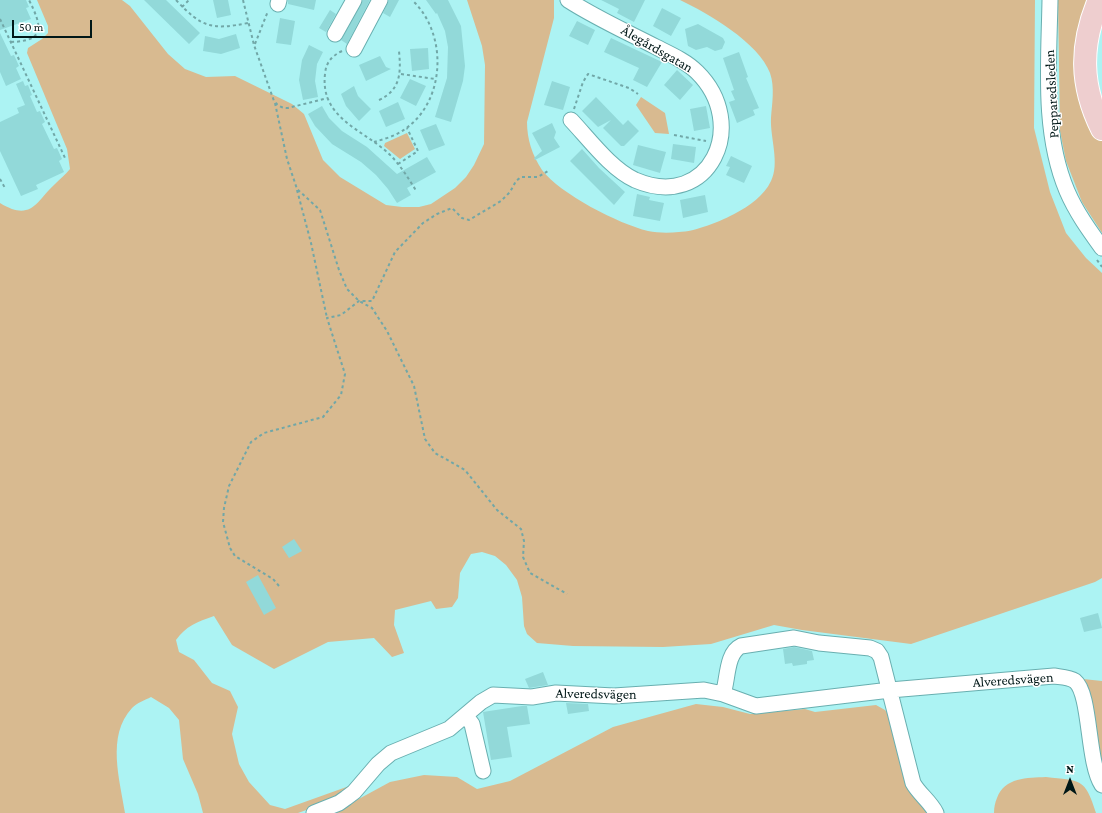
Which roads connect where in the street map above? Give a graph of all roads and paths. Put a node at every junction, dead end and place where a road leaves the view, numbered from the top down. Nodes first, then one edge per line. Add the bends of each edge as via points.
1 (29, 0) edge
2 (176, 0) edge
3 (189, 0) edge
4 (243, 0) edge
5 (354, 0) edge
6 (380, 0) edge
7 (412, 0) edge
8 (568, 0) edge
9 (1050, 0) edge
10 (1099, 0) edge
11 (278, 2) edge
12 (182, 7) junction
13 (0, 19) edge
14 (248, 23) junction
15 (335, 34) dead end
16 (1102, 39) edge
17 (11, 42) junction
18 (254, 45) junction
19 (354, 50) joint
20 (399, 50) dead end
21 (401, 74) junction
22 (435, 79) junction
23 (638, 94) dead end
24 (1102, 96) edge
25 (328, 98) junction
26 (379, 100) dead end
27 (275, 103) junction
28 (571, 120) joint
29 (407, 128) junction
30 (1102, 129) edge
31 (674, 135) dead end
32 (374, 142) junction
33 (720, 143) junction
34 (66, 160) dead end
35 (398, 164) junction
36 (548, 171) dead end
37 (0, 179) edge
38 (5, 188) dead end
39 (297, 189) junction
40 (417, 192) dead end
41 (1102, 248) edge
42 (359, 301) junction
43 (327, 318) junction
44 (279, 586) dead end
45 (567, 594) dead end
46 (890, 690) junction
47 (723, 694) junction
48 (466, 716) junction
49 (483, 771) dead end
50 (1102, 785) edge
51 (314, 813) edge
52 (936, 813) edge

1 - 17 path via 38,23 37,34 29,41
2 - 12 path
3 - 12 path
4 - 14 path
5 - 15 street
6 - 19 street
7 - 22 path via 430,21 435,34 438,59
8 - 33 street, Ålegårdsgatan via 676,57 697,71 707,82 719,107
9 - 41 street, Pepparedsleden via 1051,114 1056,154 1064,184 1076,209
10 - 30 highway via 1091,19 1084,61 1093,110
11 - 18 path via 268,9
12 - 14 path via 213,27 225,28
13 - 17 path
14 - 18 path
16 - 24 highway via 1098,73
17 - 34 path
18 - 27 path
19 - 25 path via 335,54 329,61 324,79
20 - 21 path
21 - 22 path
21 - 26 path via 389,96
22 - 29 path via 426,106
23 - 28 path via 629,88 588,74
25 - 27 path via 283,108
25 - 32 path via 349,126
27 - 39 path via 287,159
28 - 33 street, Ålegårdsgatan via 621,171 635,180 653,185 676,185 696,178 710,164
29 - 32 path
29 - 35 path via 418,151
31 - 33 path
32 - 35 path
35 - 40 path
36 - 42 path via 538,177 521,177 501,201 470,220 462,218 452,208 423,223 394,252 372,301
37 - 38 path
39 - 42 path via 320,210 347,289
39 - 43 path
42 - 43 path via 341,315
42 - 45 path via 372,308 402,358 414,386 425,439 435,453 465,470 497,510 521,529 524,541 523,557 530,573
43 - 44 path via 345,374 341,395 323,417 264,433 251,442 229,486 224,508 223,522 230,548 235,556
46 - 47 street, Alveredsvägen via 756,706
46 - 47 street via 881,656 877,651 794,638 735,649
46 - 50 street, Alveredsvägen via 1054,676 1074,681 1082,695 1094,765
46 - 52 street via 913,782
47 - 48 street, Alveredsvägen via 704,690 614,696 556,693 532,697 492,695
48 - 49 street via 472,724
48 - 51 street, Alveredsvägen via 449,729 391,753 354,792 339,803

